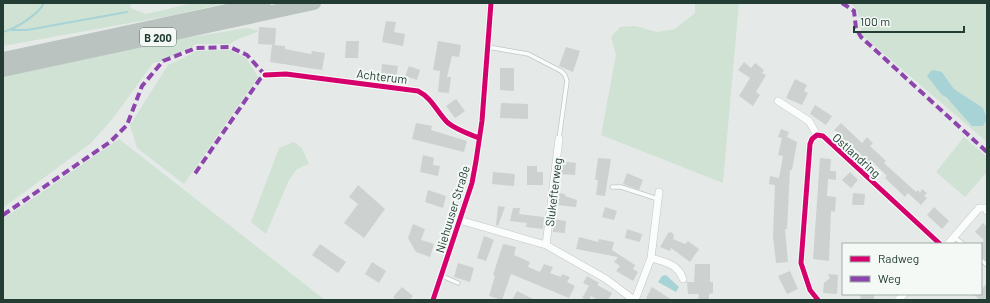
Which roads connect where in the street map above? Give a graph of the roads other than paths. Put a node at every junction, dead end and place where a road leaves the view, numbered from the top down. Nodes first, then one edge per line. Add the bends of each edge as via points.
1 (264, 3) edge
2 (314, 3) edge
3 (491, 3) edge
4 (486, 46) junction
5 (3, 59) edge
6 (3, 70) edge
7 (265, 75) dead end
8 (778, 101) dead end
9 (817, 135) junction
10 (480, 138) junction
11 (559, 139) joint
12 (612, 187) dead end
13 (659, 192) dead end
14 (658, 199) junction
15 (987, 211) edge
16 (459, 220) junction
17 (954, 237) junction
18 (939, 243) edge
19 (949, 243) edge
20 (962, 243) edge
21 (546, 245) junction
22 (651, 258) junction
23 (442, 276) junction
24 (682, 279) dead end
25 (458, 283) dead end
26 (433, 300) edge
27 (634, 300) edge
28 (818, 300) edge

1 - 5 highway, B 200
2 - 6 highway, B 200
3 - 4 street, Niehuuser Straße
4 - 10 street, Niehuuser Straße
4 - 11 lane via 528,54 565,75 567,81
7 - 10 street, Achterum via 286,74 418,91 430,100 448,122
8 - 9 street via 809,121
9 - 18 street, Ostlandring via 823,136
9 - 28 street, Ostlandring via 810,144 800,263 810,290
10 - 16 street, Niehuuser Straße via 472,183
11 - 21 street, Slukefterweg
12 - 14 lane via 621,187
13 - 14 street, Slukefterweg
14 - 22 street, Slukefterweg
15 - 17 street via 985,208 979,208
16 - 21 street, Slukefterweg
16 - 23 street, Niehuuser Straße
17 - 19 street
17 - 20 lane
21 - 27 street, Slukefterweg via 606,278
22 - 24 street via 671,264 681,273
22 - 27 street, Slukefterweg
23 - 25 lane
23 - 26 street, Niehuuser Straße

